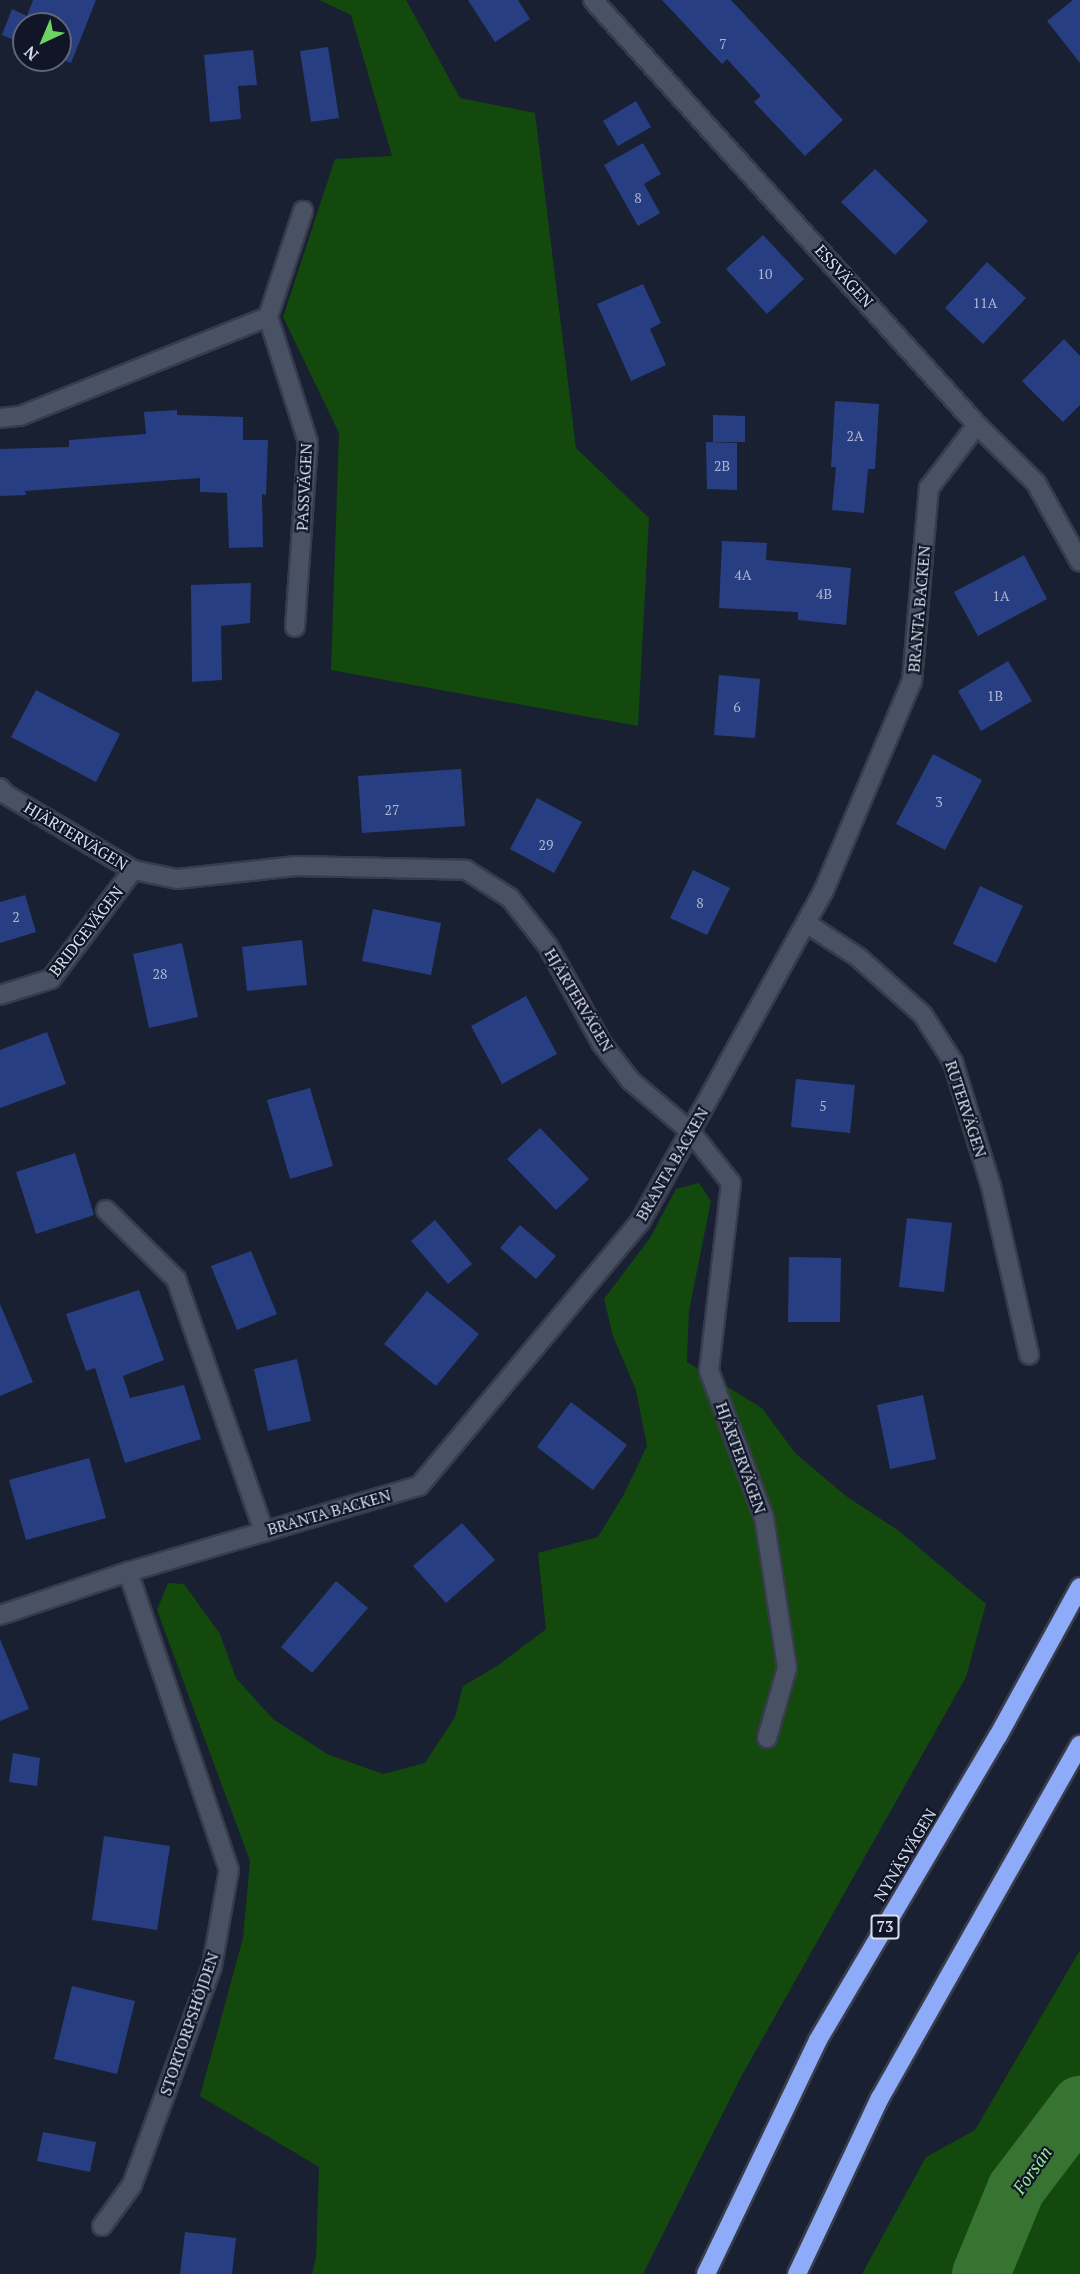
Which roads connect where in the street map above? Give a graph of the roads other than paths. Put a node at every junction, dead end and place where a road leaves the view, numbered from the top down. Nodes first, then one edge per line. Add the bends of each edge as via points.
1 (592, 0) edge
2 (303, 211) dead end
3 (268, 317) junction
4 (0, 418) edge
5 (977, 425) junction
6 (1080, 562) edge
7 (295, 627) dead end
8 (0, 788) edge
9 (134, 870) junction
10 (806, 923) junction
11 (0, 995) edge
12 (690, 1131) junction
13 (106, 1210) dead end
14 (1029, 1354) dead end
15 (264, 1532) junction
16 (128, 1572) junction
17 (1080, 1587) edge
18 (0, 1615) edge
19 (767, 1738) dead end
20 (1080, 1745) edge
21 (102, 2226) dead end
22 (706, 2274) edge
23 (797, 2274) edge

1 - 5 street, ESSVÄGEN
2 - 3 street
3 - 4 street via 20,416
3 - 7 street, PASSVÄGEN via 308,442
5 - 6 street, ESSVÄGEN via 1036,483
5 - 10 street, BRANTA BACKEN via 929,488 912,681 824,890
8 - 9 street, HJÄRTERVÄGEN
9 - 11 street, BRIDGEVÄGEN via 51,979
9 - 12 street, HJÄRTERVÄGEN via 177,879 296,866 466,870 510,898 548,946 602,1044 631,1081
10 - 12 street, BRANTA BACKEN
10 - 14 street, RUTERVÄGEN via 858,957 923,1015 953,1062 991,1186
12 - 15 street, BRANTA BACKEN via 640,1222 419,1486
12 - 19 street, HJÄRTERVÄGEN via 731,1183 709,1371 764,1516 787,1668
13 - 15 street via 176,1279
15 - 16 street, BRANTA BACKEN
16 - 18 street, BRANTA BACKEN
16 - 21 street, STORTORPSHÖJDEN via 229,1870 212,1966 132,2185
17 - 22 highway, NYNÄSVÄGEN / 73 via 998,1736 818,2040
20 - 23 highway via 880,2098

